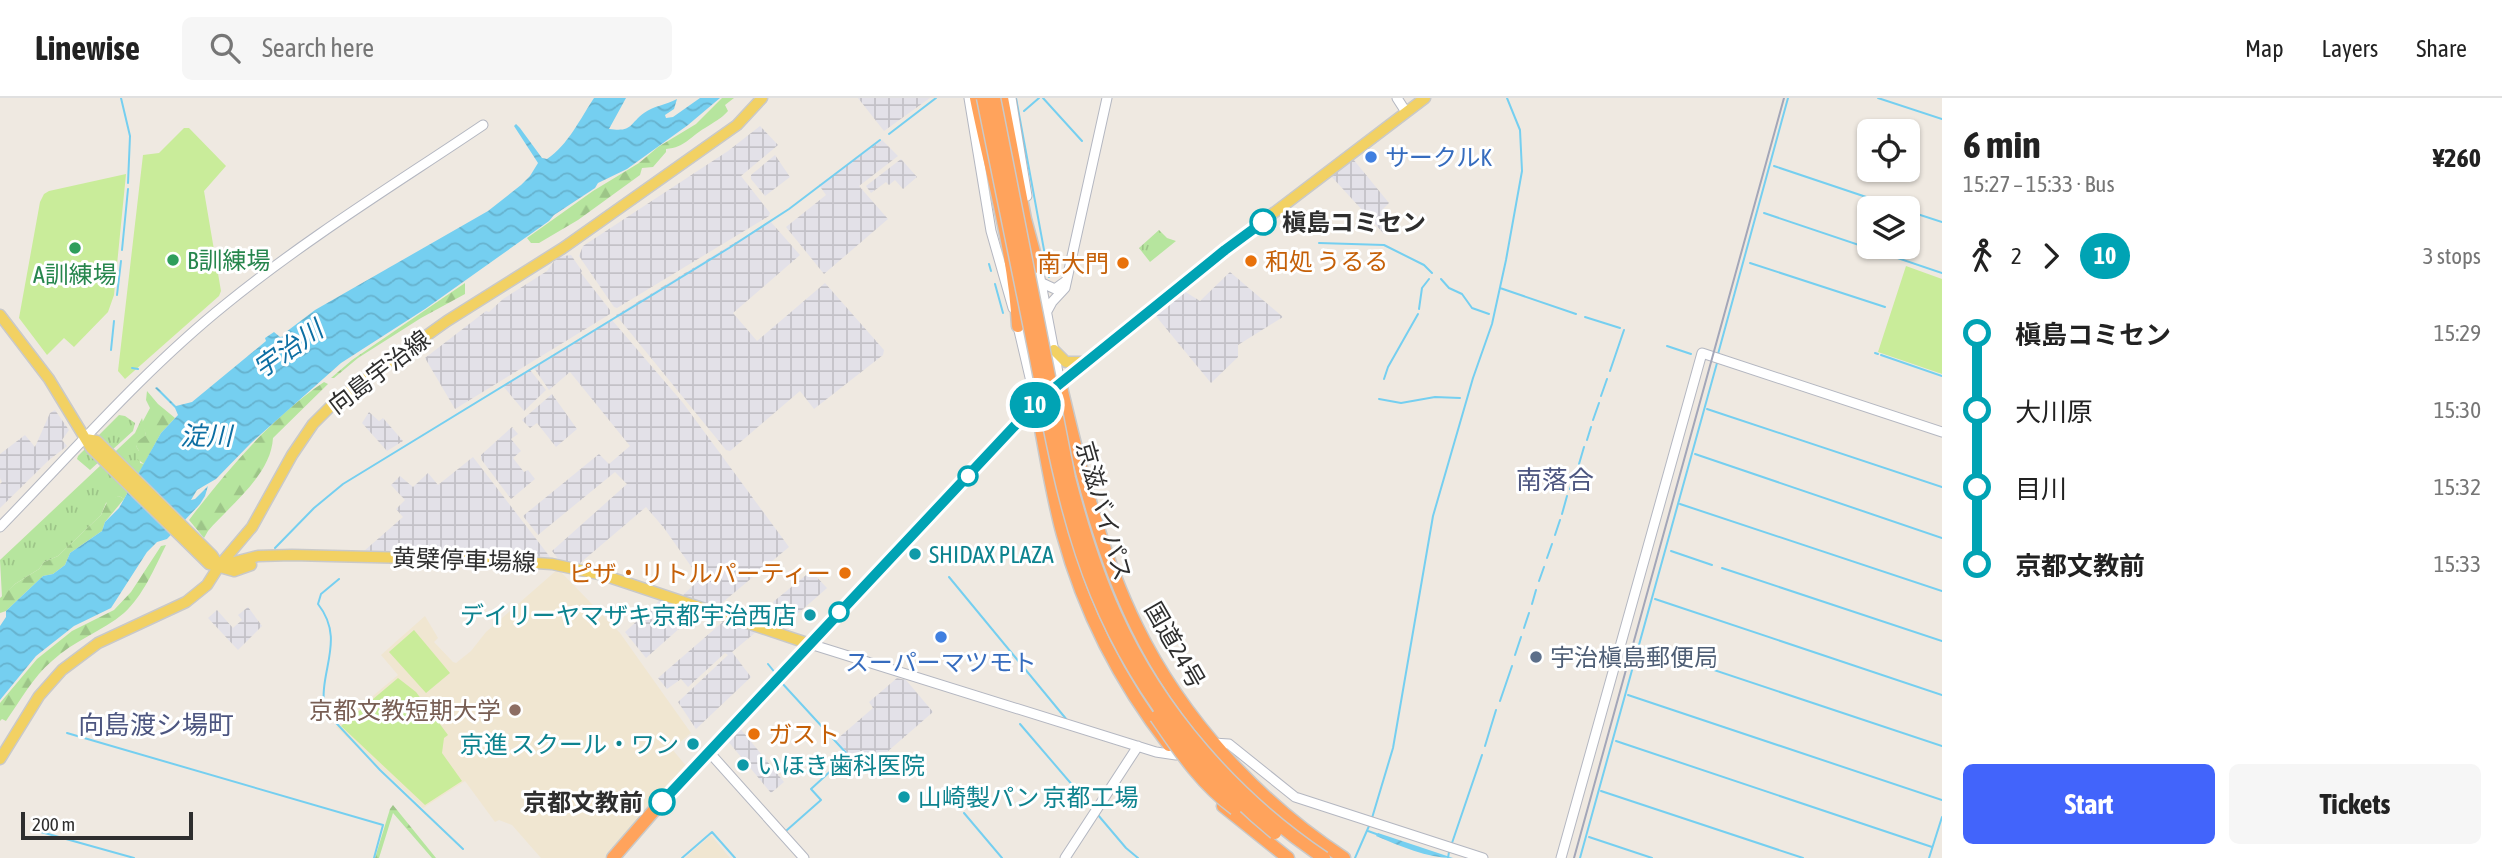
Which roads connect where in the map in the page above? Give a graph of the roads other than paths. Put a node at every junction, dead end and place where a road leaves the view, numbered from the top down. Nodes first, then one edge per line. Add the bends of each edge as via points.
1 (762, 98) edge
2 (970, 98) edge
3 (976, 98) edge
4 (983, 98) edge
5 (994, 98) edge
6 (1002, 98) edge
7 (1011, 98) edge
8 (1107, 98) edge
9 (1397, 98) edge
10 (1425, 98) edge
11 (1406, 112) junction
12 (483, 125) dead end
13 (1038, 267) junction
14 (1067, 280) junction
15 (1040, 282) junction
16 (1046, 314) junction
17 (0, 315) edge
18 (1018, 326) junction
19 (1054, 350) junction
20 (1087, 362) junction
21 (1060, 383) junction
22 (1036, 403) junction
23 (1013, 428) junction
24 (1942, 432) edge
25 (1043, 441) junction
26 (90, 442) junction
27 (1082, 473) junction
28 (0, 527) edge
29 (1063, 537) junction
30 (235, 550) junction
31 (274, 556) junction
32 (242, 561) junction
33 (214, 563) junction
34 (810, 644) junction
35 (1215, 742) junction
36 (1139, 746) junction
37 (709, 752) junction
38 (1176, 755) junction
39 (0, 759) edge
40 (801, 857) edge
41 (613, 858) edge
42 (1065, 858) edge
43 (1288, 858) edge
44 (1301, 858) edge
45 (1309, 858) edge
46 (1324, 858) edge
47 (1333, 858) edge
48 (1344, 858) edge
49 (1483, 858) edge
50 (1562, 858) edge

1 - 30 main road, 向島宇治線 via 737,125 339,398 303,438
2 - 18 street via 994,242
3 - 18 highway
4 - 45 highway, 京滋バイパス, bridge via 1061,480 1101,606 1145,688 1190,748 1256,817
5 - 46 highway, 京滋バイパス, bridge via 1068,469 1106,594 1140,663 1191,735 1248,797
6 - 13 highway
7 - 13 street
8 - 14 street
9 - 11 street
10 - 11 main road
11 - 20 main road
12 - 26 street via 236,296 168,355
13 - 15 street
14 - 15 street via 1055,289
14 - 16 street
15 - 16 street
16 - 19 street
17 - 26 main road
18 - 22 street
19 - 20 main road via 1066,362
19 - 21 street
20 - 21 main road
21 - 22 highway
21 - 27 highway, 国道24号
22 - 23 highway
22 - 25 highway
23 - 25 highway via 1035,430
23 - 34 highway
24 - 50 street via 1702,353
25 - 29 highway
26 - 28 street
26 - 33 main road
27 - 35 highway, 国道24号 via 1105,548 1138,628 1174,691
27 - 47 highway via 1091,531 1128,626 1150,663 1182,712 1223,760
29 - 38 highway via 1105,645
29 - 44 highway, bridge via 1122,663 1178,751 1212,792
30 - 32 main road
30 - 33 main road, 向島宇治線
31 - 32 main road, 黄檗停車場線
31 - 33 main road, 黄檗停車場線 via 234,570
31 - 34 main road, 黄檗停車場線 via 560,565
32 - 33 main road, 黄檗停車場線
33 - 39 main road, 向島宇治線 via 207,585 186,602 99,643 62,670 39,696
34 - 36 street
34 - 37 highway
35 - 38 street
35 - 48 highway, 国道24号 via 1281,810
35 - 49 street via 1229,744 1295,797
36 - 38 street
36 - 42 street
37 - 40 street
37 - 41 highway
38 - 43 highway via 1217,800

